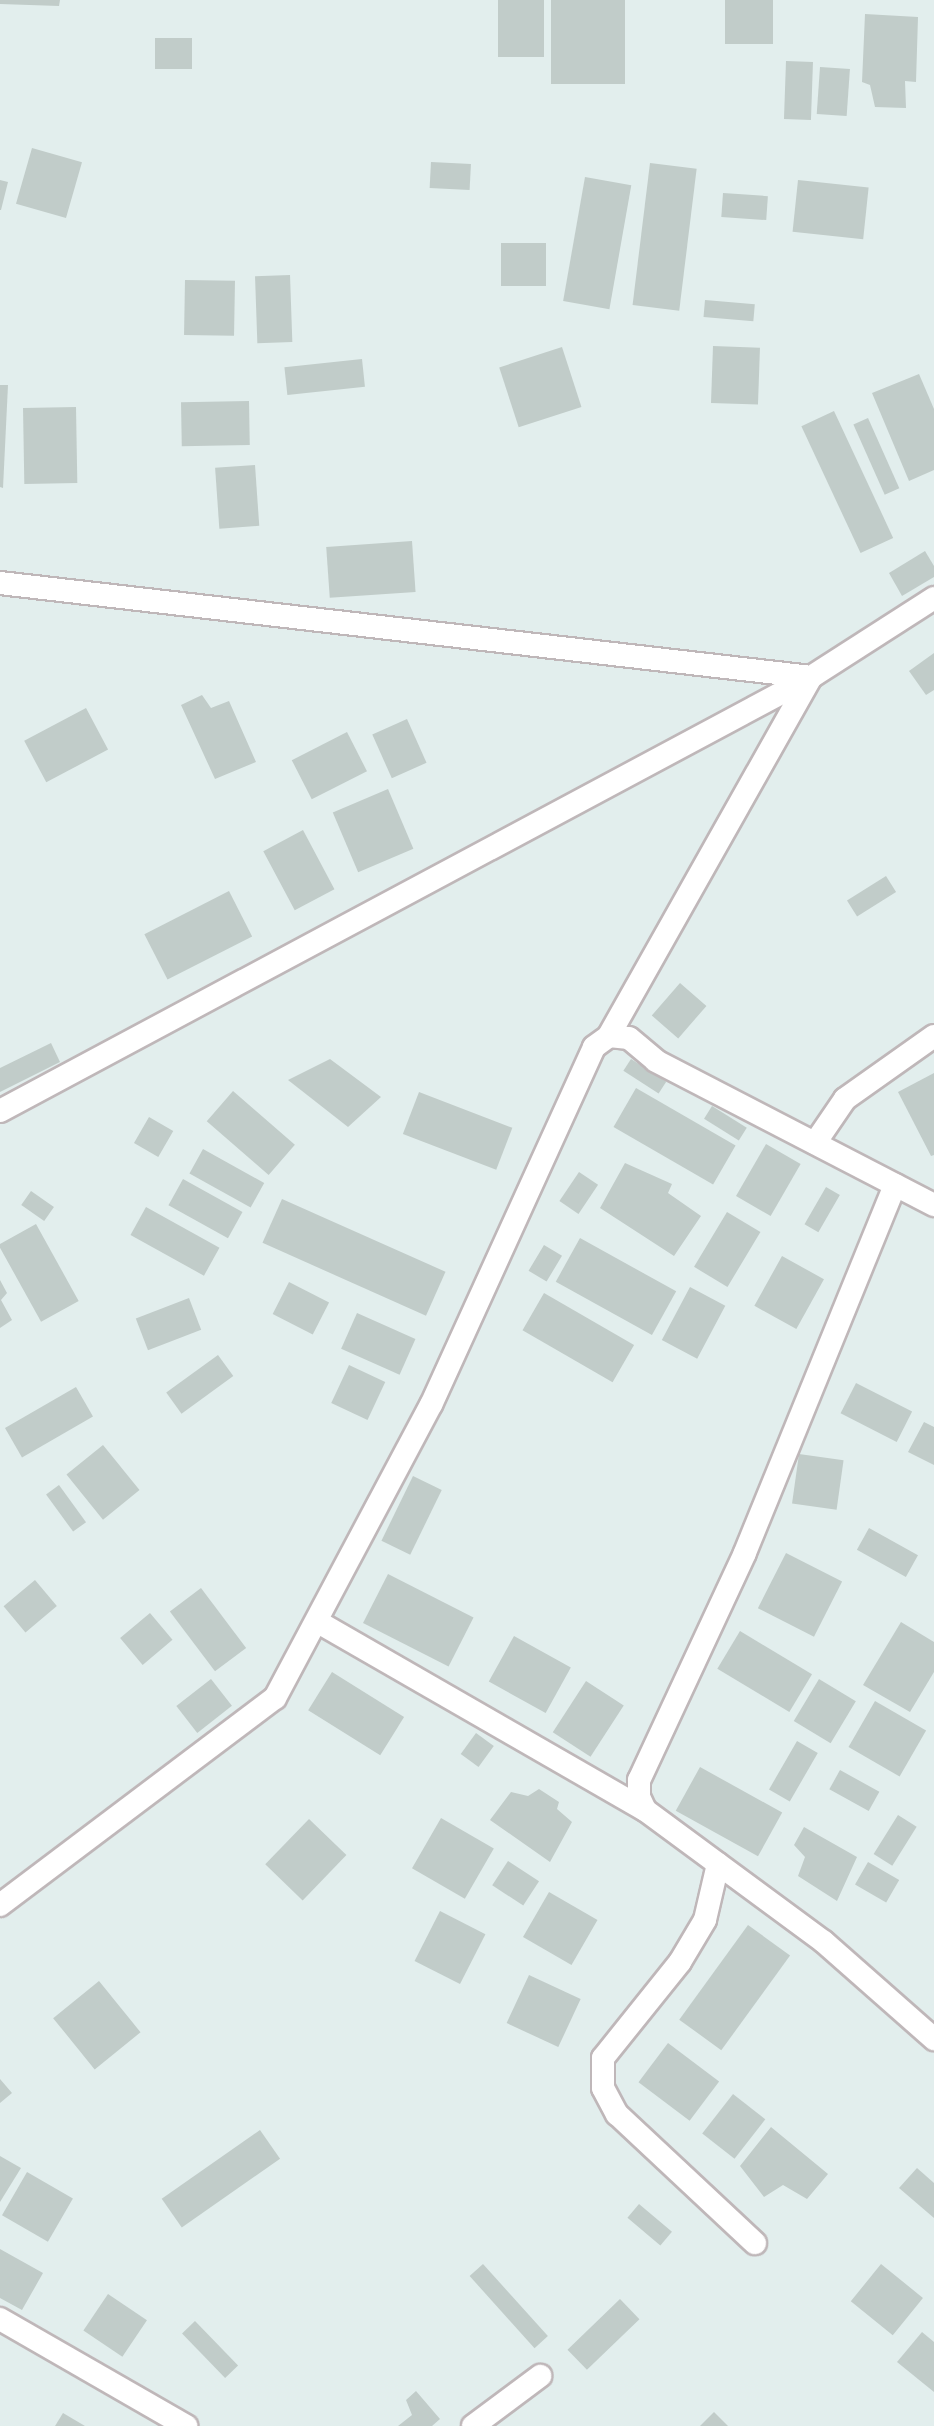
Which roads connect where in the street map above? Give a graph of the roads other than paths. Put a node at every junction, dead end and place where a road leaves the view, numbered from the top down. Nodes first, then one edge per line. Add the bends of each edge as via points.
1 (0, 583) edge
2 (934, 598) edge
3 (811, 677) junction
4 (609, 1036) junction
5 (934, 1036) edge
6 (0, 1111) edge
7 (815, 1143) junction
8 (895, 1185) junction
9 (934, 1205) edge
10 (318, 1622) junction
11 (645, 1810) junction
12 (718, 1864) junction
13 (0, 1905) edge
14 (934, 2039) edge
15 (755, 2243) dead end
16 (0, 2319) edge
17 (540, 2376) dead end
18 (186, 2426) edge
19 (473, 2426) edge

1 - 3 street
2 - 3 street
3 - 4 street
3 - 6 street
4 - 7 street via 629,1038 656,1061
4 - 10 street via 594,1047 581,1071 431,1405
5 - 7 street via 845,1099
7 - 8 street
8 - 9 street
8 - 11 street via 745,1553 639,1780
10 - 11 street
10 - 13 street via 275,1698
11 - 12 street
12 - 14 street via 824,1942
12 - 15 street via 705,1920 680,1962 603,2058 603,2088 617,2114
16 - 18 street
17 - 19 street

